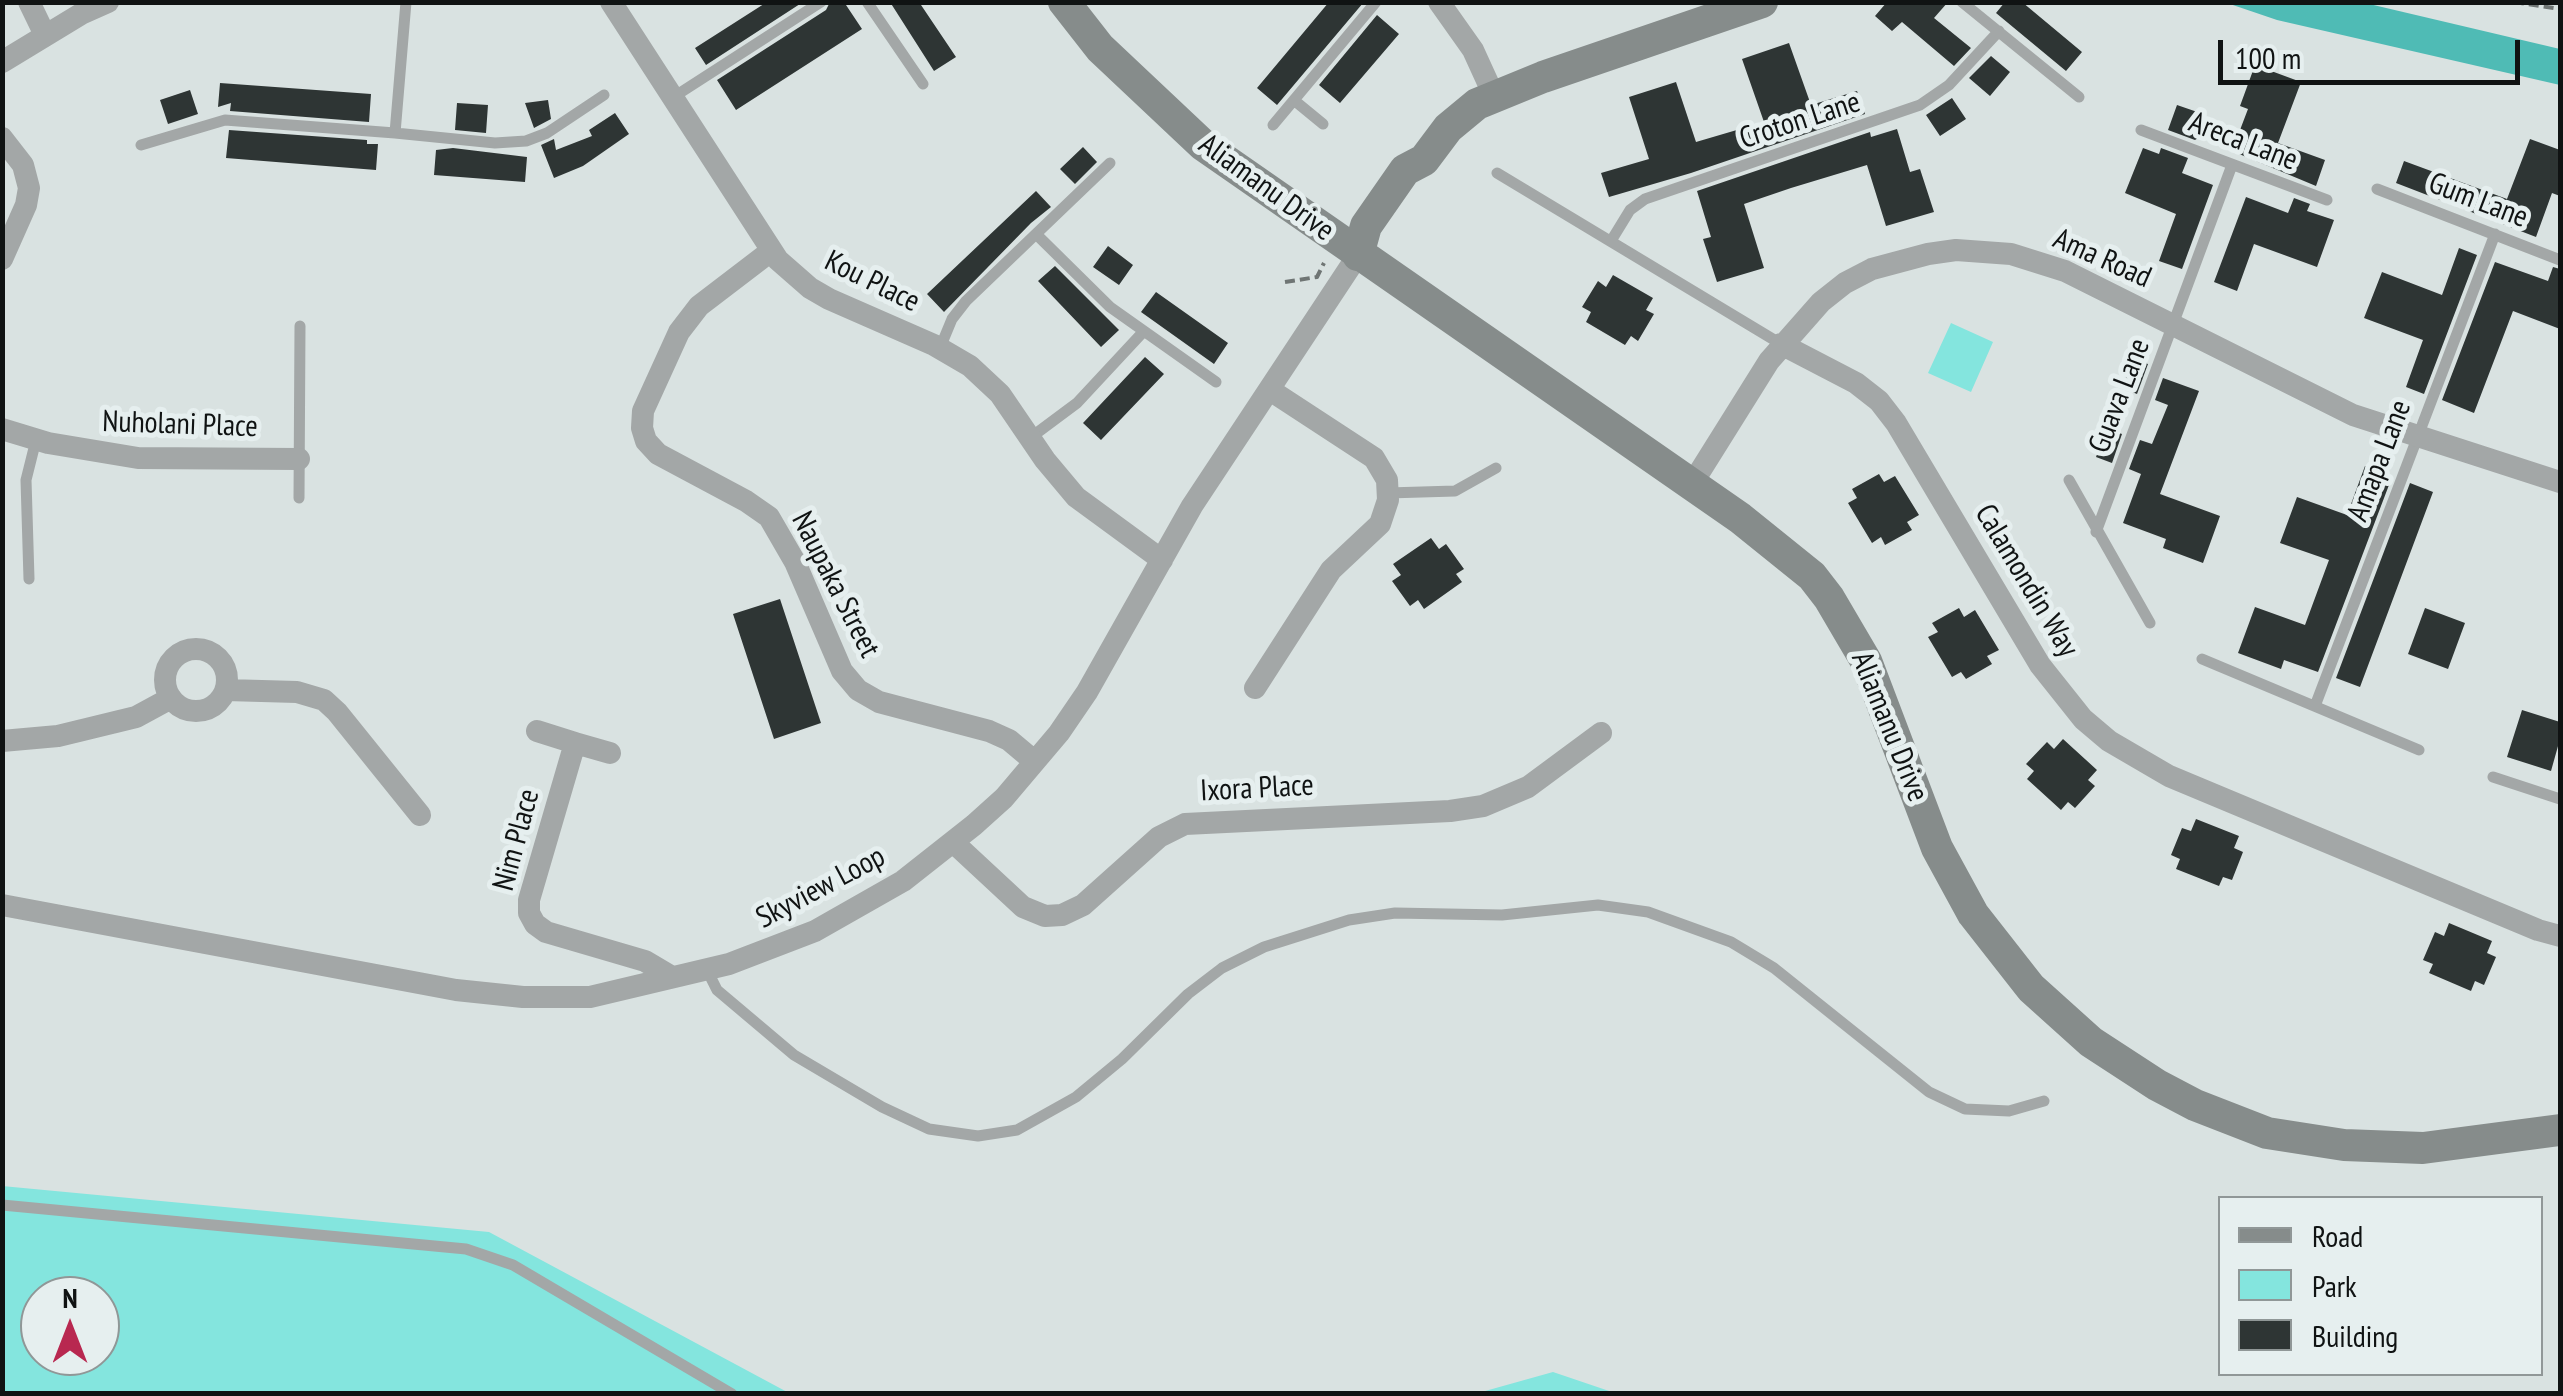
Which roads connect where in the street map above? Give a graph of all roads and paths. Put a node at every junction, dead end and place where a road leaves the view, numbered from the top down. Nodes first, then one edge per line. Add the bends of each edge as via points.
1 (29, 2) edge
2 (108, 2) edge
3 (406, 2) edge
4 (611, 2) edge
5 (821, 2) edge
6 (867, 2) edge
7 (1064, 2) edge
8 (1376, 2) edge
9 (1439, 2) edge
10 (1762, 2) edge
11 (1962, 2) edge
12 (2514, 2) edge
13 (2560, 9) edge
14 (1684, 15) edge
15 (1999, 32) junction
16 (45, 35) junction
17 (2, 62) edge
18 (922, 84) dead end
19 (604, 96) dead end
20 (1494, 96) junction
21 (2079, 96) dead end
22 (672, 98) junction
23 (1294, 100) junction
24 (1323, 124) dead end
25 (1274, 125) dead end
26 (2141, 130) dead end
27 (396, 133) junction
28 (2, 138) edge
29 (141, 145) dead end
30 (1110, 162) dead end
31 (2232, 164) junction
32 (1498, 173) dead end
33 (2377, 189) dead end
34 (2327, 200) dead end
35 (1036, 234) junction
36 (2494, 234) junction
37 (1611, 241) junction
38 (771, 251) junction
39 (1358, 255) junction
40 (2, 259) edge
41 (2560, 260) edge
42 (1311, 279) dead end
43 (1286, 282) dead end
44 (2174, 324) junction
45 (300, 326) dead end
46 (1144, 331) junction
47 (1781, 344) junction
48 (940, 348) junction
49 (1216, 382) dead end
50 (1270, 390) junction
51 (2, 429) edge
52 (1030, 438) junction
53 (2415, 438) junction
54 (36, 440) junction
55 (299, 459) junction
56 (1496, 468) dead end
57 (2068, 480) dead end
58 (2560, 482) edge
59 (1692, 484) junction
60 (1388, 493) junction
61 (299, 498) dead end
62 (2096, 532) junction
63 (1162, 560) junction
64 (29, 580) dead end
65 (2150, 623) dead end
66 (2202, 659) dead end
67 (1255, 688) dead end
68 (226, 690) junction
69 (172, 698) junction
70 (2314, 706) junction
71 (537, 731) dead end
72 (1602, 733) dead end
73 (2, 741) edge
74 (575, 744) junction
75 (2419, 750) dead end
76 (610, 753) dead end
77 (1034, 761) junction
78 (2493, 777) dead end
79 (2560, 799) edge
80 (420, 816) dead end
81 (953, 842) junction
82 (2, 906) edge
83 (2560, 936) edge
84 (707, 970) junction
85 (672, 978) junction
86 (2044, 1101) dead end
87 (2560, 1130) edge
88 (2, 1205) edge
89 (732, 1394) edge

1 - 16 street
2 - 16 street
3 - 27 lane
4 - 22 street, Kou Place
5 - 22 lane
6 - 18 lane
7 - 39 street, Aliamanu Drive via 1100,48 1203,145
8 - 23 lane
9 - 20 street via 1473,50
10 - 14 street
11 - 15 lane
12 - 13 path
14 - 20 street
15 - 21 lane
15 - 37 lane, Croton Lane via 1920,105 1645,199
16 - 17 street
19 - 27 lane via 526,142
20 - 39 street via 1462,115 1424,160 1405,170 1366,226
22 - 38 street, Kou Place
23 - 24 lane
23 - 25 lane
26 - 31 lane, Areca Lane
27 - 29 lane via 224,120
28 - 40 street via 29,188
30 - 35 lane
31 - 34 lane, Areca Lane
31 - 44 lane, Guava Lane
32 - 37 lane, Calamondin Way
33 - 36 lane, Gum Lane
35 - 46 lane
35 - 48 lane via 966,301
36 - 41 lane, Gum Lane
36 - 53 lane, Amapa Lane
37 - 47 lane, Calamondin Way
38 - 48 street, Kou Place via 829,300
38 - 77 street, Naupaka Street via 712,295 679,332 643,411 646,441 769,517 842,671 858,690 879,702 989,731
39 - 50 street, Skyview Loop
39 - 59 street, Aliamanu Drive
42 - 43 path
44 - 47 street, Ama Road via 2066,271 2011,254 1956,250 1897,261 1844,283
44 - 53 street, Ama Road via 2353,415
44 - 62 lane, Guava Lane
45 - 55 lane
46 - 49 lane
46 - 52 lane via 1077,403
47 - 59 street, Ama Road
47 - 83 street, Calamondin Way via 1879,401 2040,664 2110,741 2169,776
48 - 52 street, Kou Place via 986,379
50 - 60 street via 1369,453 1382,468
50 - 63 street, Skyview Loop
51 - 54 street, Nuholani Place
52 - 63 street, Kou Place via 1094,514
53 - 58 street, Ama Road
53 - 70 lane, Amapa Lane
54 - 55 street, Nuholani Place via 138,458
54 - 64 lane via 26,468
55 - 61 lane
56 - 60 lane via 1455,491
57 - 62 lane, Guava Lane
59 - 87 street, Aliamanu Drive via 1776,545 1829,598 1866,660 1937,848 1973,914 2030,988 2091,1042 2156,1086 2267,1133 2423,1148
60 - 67 street via 1380,524 1331,570
62 - 65 lane, Guava Lane
63 - 77 street, Skyview Loop via 1087,692
66 - 70 lane
68 - 69 street via 198,711
68 - 69 street via 219,658 188,650 167,670
68 - 80 street via 324,700
69 - 73 street via 136,717
70 - 75 lane
71 - 74 street
72 - 81 street, Ixora Place via 1528,787 1483,806 1185,824 1160,836 1084,905 1062,915 1024,907
74 - 76 street
74 - 85 street, Nim Place via 529,900 530,916 546,932 646,961
77 - 81 street, Skyview Loop
78 - 79 lane
81 - 84 street, Skyview Loop via 846,915
82 - 85 street, Skyview Loop via 506,996 590,997
84 - 85 street, Skyview Loop
84 - 86 lane via 717,990 794,1055 928,1129 978,1136 1018,1130 1076,1097 1188,994 1264,947 1348,920 1395,913 1502,916 1598,905 1648,912 1730,942 1774,968 1929,1092 1965,1108 2009,1111
88 - 89 lane via 466,1249 512,1265

